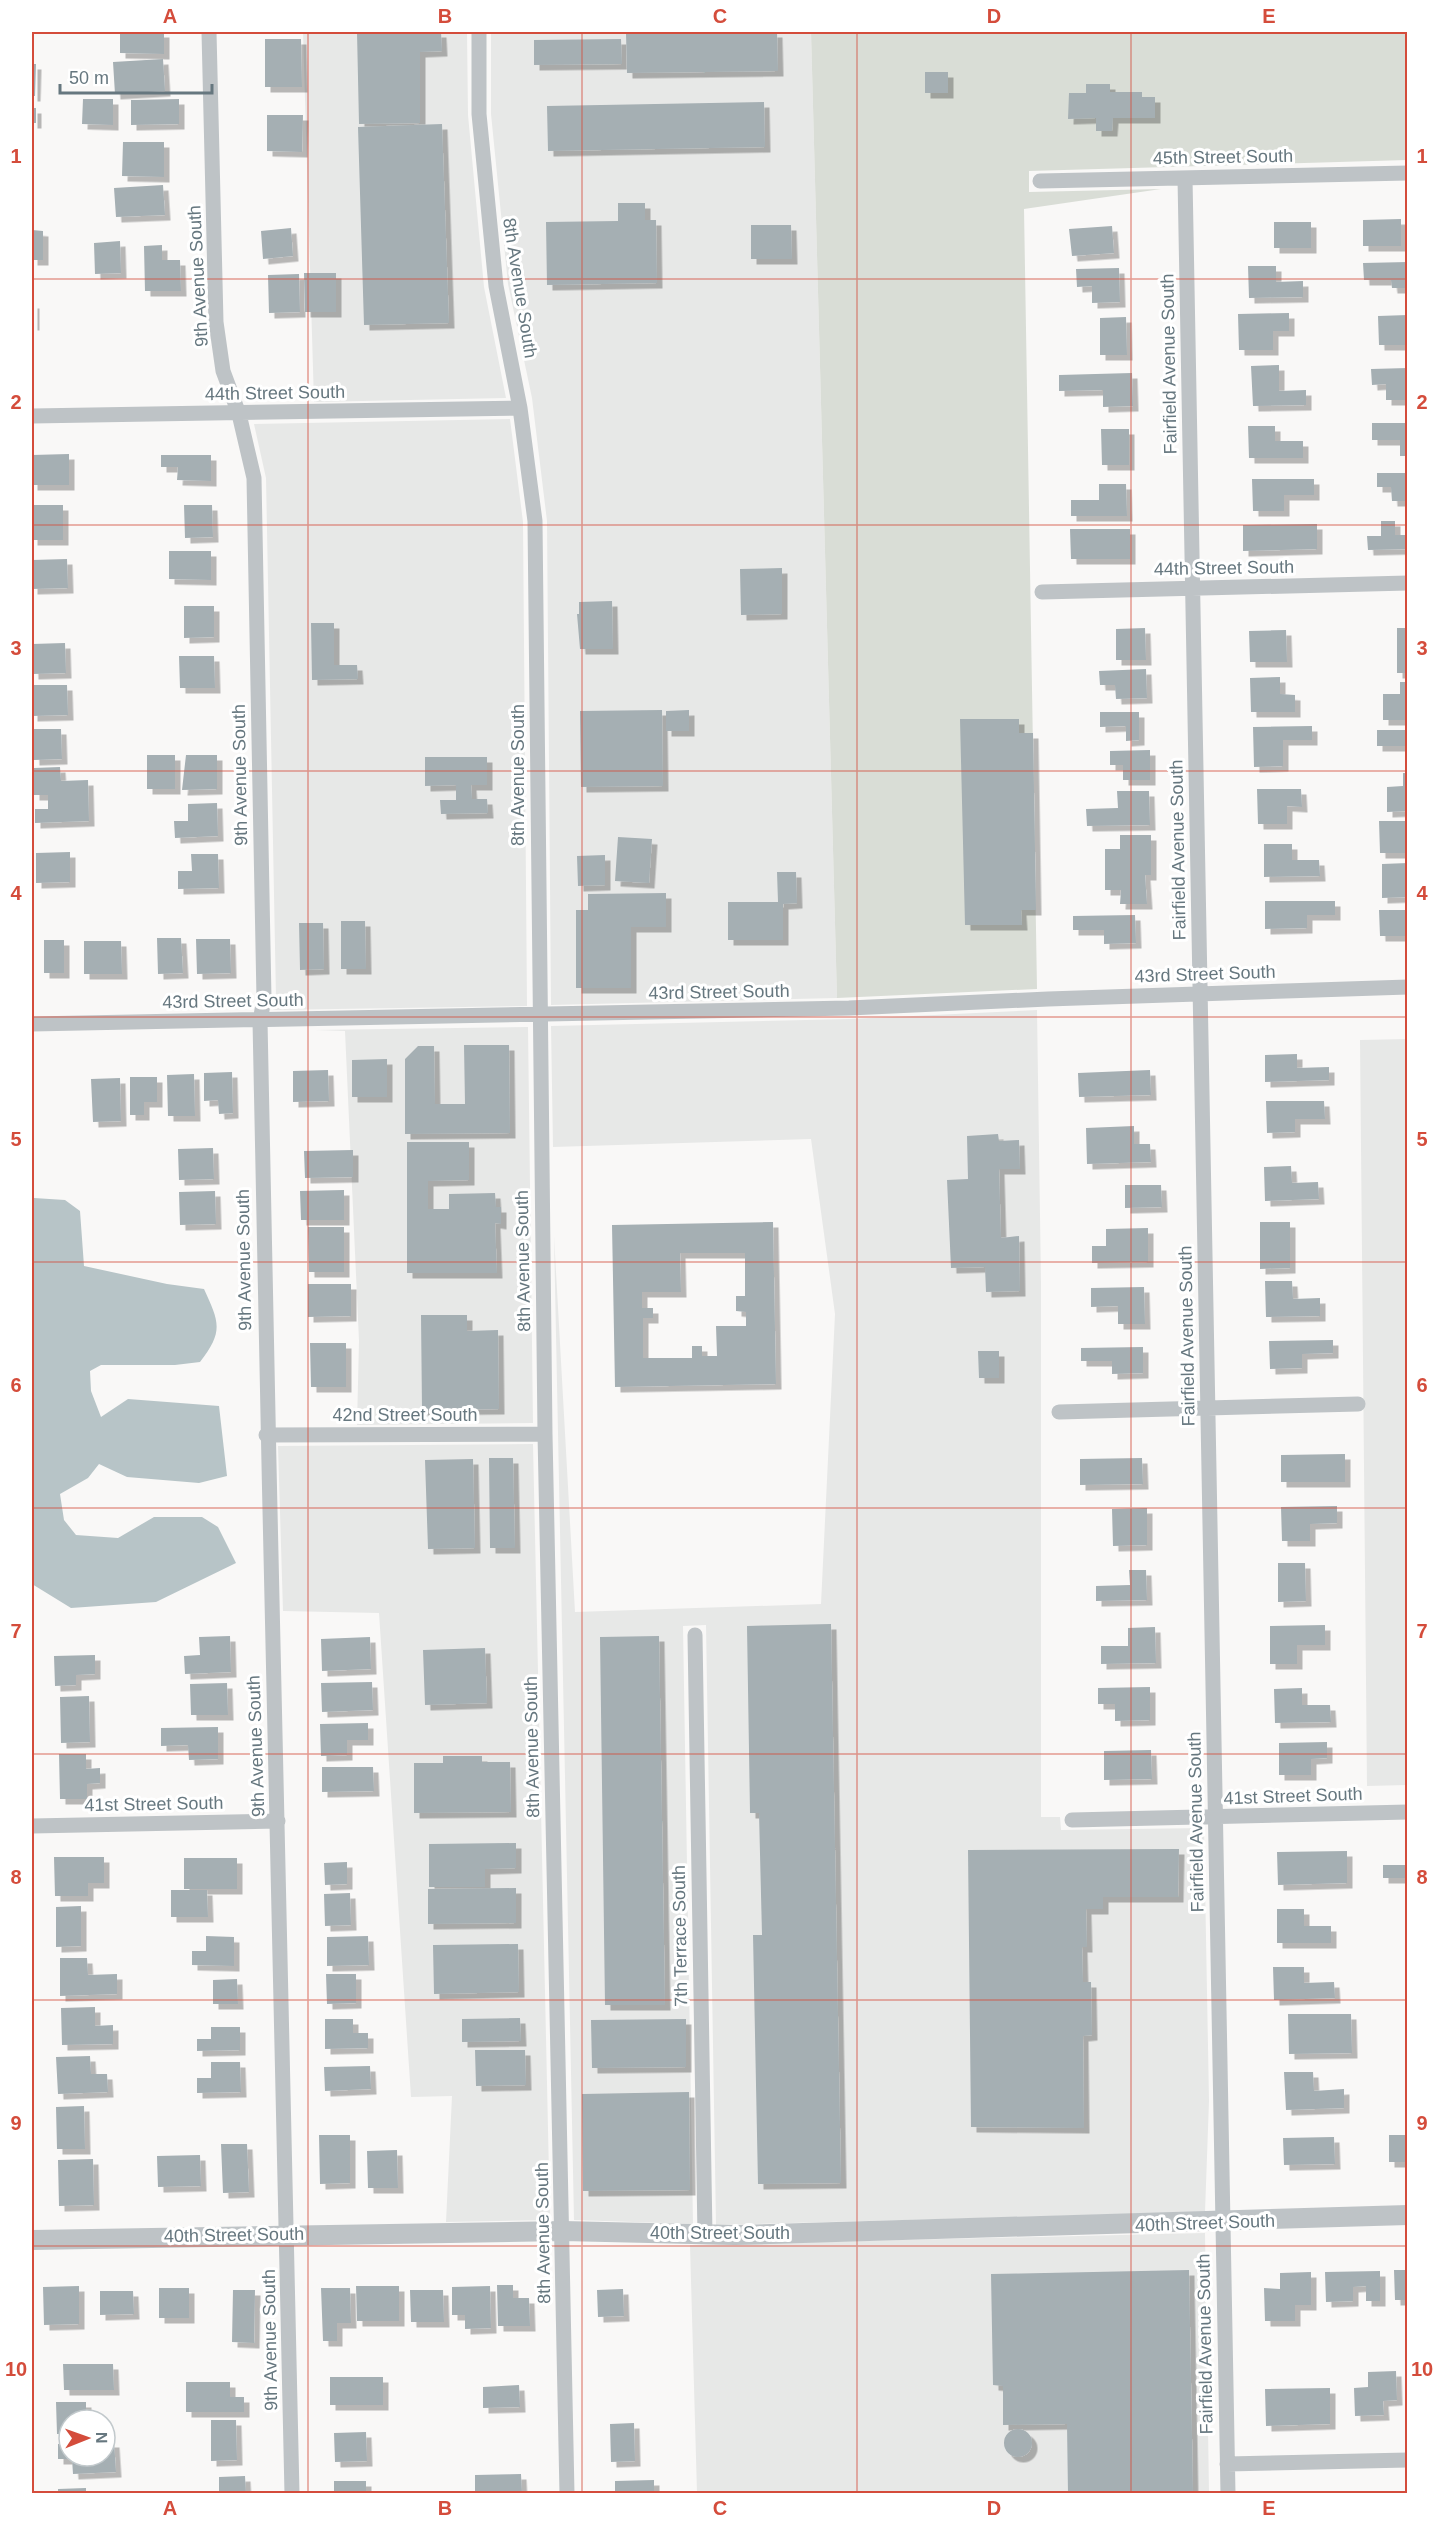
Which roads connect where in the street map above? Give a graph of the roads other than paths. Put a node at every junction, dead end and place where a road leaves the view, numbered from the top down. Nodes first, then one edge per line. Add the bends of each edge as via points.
1 (209, 32) edge
2 (479, 32) edge
3 (1407, 172) edge
4 (1185, 178) junction
5 (1040, 181) dead end
6 (520, 408) junction
7 (239, 414) junction
8 (32, 416) edge
9 (1407, 583) edge
10 (1192, 589) junction
11 (1042, 592) dead end
12 (1407, 987) edge
13 (1200, 994) junction
14 (539, 1016) junction
15 (260, 1021) junction
16 (32, 1024) edge
17 (1358, 1404) dead end
18 (1208, 1408) junction
19 (1059, 1412) dead end
20 (545, 1434) junction
21 (267, 1435) junction
22 (695, 1635) dead end
23 (1407, 1812) edge
24 (1215, 1818) junction
25 (1072, 1820) dead end
26 (278, 1821) junction
27 (32, 1826) edge
28 (1407, 2215) edge
29 (1222, 2223) junction
30 (563, 2230) junction
31 (287, 2234) junction
32 (705, 2235) junction
33 (32, 2240) edge
34 (1407, 2460) edge
35 (1227, 2464) junction
36 (292, 2493) edge
37 (567, 2493) edge
38 (1228, 2493) edge

1 - 7 street, 9th Avenue South via 216,322 224,372
2 - 6 street, 8th Avenue South via 479,114 496,286
3 - 4 street, 45th Street South
4 - 5 street, 45th Street South
4 - 10 street, Fairfield Avenue South
6 - 7 street, 44th Street South
6 - 14 street, 8th Avenue South via 535,521
7 - 8 street, 44th Street South
7 - 15 street, 9th Avenue South via 254,478 264,999
9 - 10 street, 44th Street South
10 - 11 street, 44th Street South
10 - 13 street, Fairfield Avenue South
12 - 13 street, 43rd Street South
13 - 14 street, 43rd Street South
13 - 18 street, Fairfield Avenue South
14 - 15 street, 43rd Street South
14 - 20 street, 8th Avenue South
15 - 16 street, 43rd Street South
15 - 21 street, 9th Avenue South
17 - 18 street
18 - 19 street
18 - 24 street, Fairfield Avenue South
20 - 21 street, 42nd Street South
20 - 30 street, 8th Avenue South
21 - 26 street, 9th Avenue South
22 - 32 street, 7th Terrace South
23 - 24 street, 41st Street South
24 - 25 street, 41st Street South
24 - 29 street, Fairfield Avenue South
26 - 27 street, 41st Street South
26 - 31 street, 9th Avenue South
28 - 29 street, 40th Street South
29 - 32 street, 40th Street South
29 - 35 street, Fairfield Avenue South
30 - 31 street, 40th Street South
30 - 32 street, 40th Street South
30 - 37 street, 8th Avenue South
31 - 33 street, 40th Street South
31 - 36 street, 9th Avenue South
34 - 35 street
35 - 38 street, Fairfield Avenue South

